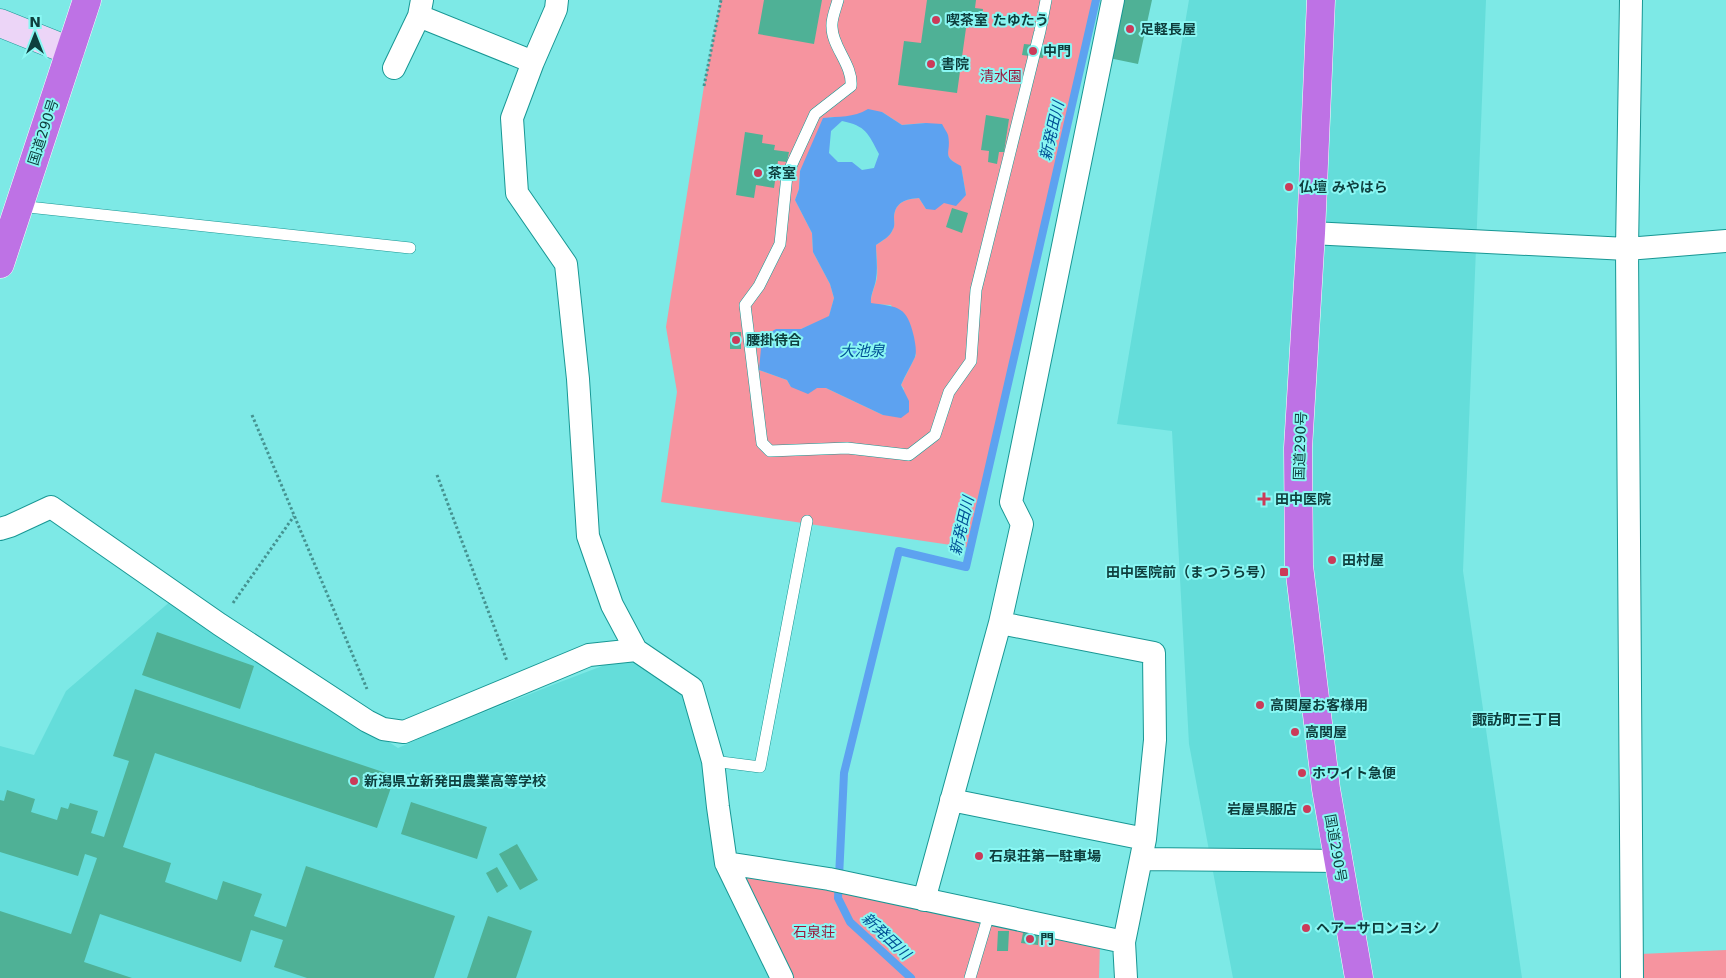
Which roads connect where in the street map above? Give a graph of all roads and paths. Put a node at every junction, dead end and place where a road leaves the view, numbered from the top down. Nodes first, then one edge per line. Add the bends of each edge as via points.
1 (87, 0) edge
2 (557, 0) edge
3 (721, 0) edge
4 (838, 0) edge
5 (1046, 0) edge
6 (1112, 0) edge
7 (1321, 0) edge
8 (1631, 0) edge
9 (421, 8) edge
10 (0, 23) edge
11 (70, 50) junction
12 (533, 62) junction
13 (394, 68) dead end
14 (704, 86) dead end
15 (19, 206) junction
16 (1311, 232) junction
17 (1726, 241) edge
18 (410, 248) dead end
19 (1627, 249) junction
20 (0, 264) edge
21 (252, 415) dead end
22 (437, 475) dead end
23 (294, 516) junction
24 (807, 521) dead end
25 (0, 528) edge
26 (1000, 623) junction
27 (219, 624) junction
28 (636, 650) junction
29 (516, 686) junction
30 (383, 729) junction
31 (713, 761) junction
32 (951, 800) junction
33 (1143, 849) junction
34 (1338, 861) junction
35 (726, 862) junction
36 (924, 900) junction
37 (989, 914) junction
38 (1124, 942) junction
39 (782, 978) edge
40 (970, 978) edge
41 (1126, 978) edge
42 (1359, 978) edge
43 (1632, 978) edge

1 - 11 highway, 国道290号
2 - 12 street
3 - 14 path
4 - 5 lane via 832,26 852,79 851,86 816,114 787,174 780,244 759,286 745,305 762,443 770,451 847,448 909,455 935,435 949,392 971,361 976,290
6 - 26 street via 1011,502 1022,524
7 - 16 highway, 国道290号
8 - 19 street
9 - 12 street
9 - 13 street
10 - 11 street
11 - 15 highway, 国道290号
12 - 28 street via 512,118 517,193 566,264 578,379 588,536 612,605
15 - 18 lane
15 - 20 highway, 国道290号
16 - 19 street
16 - 34 highway, 国道290号 via 1298,448 1299,566
17 - 19 street
19 - 43 street
21 - 23 path
22 - 29 path
23 - 27 path
23 - 30 path
24 - 31 lane via 760,767
25 - 27 street via 51,507
26 - 32 street
26 - 33 street via 1154,653 1155,740
27 - 30 street
28 - 29 street via 589,655
28 - 31 street via 692,688
29 - 30 street via 404,732
31 - 35 street
32 - 33 street
32 - 36 street
33 - 34 street
33 - 38 street
34 - 42 highway, 国道290号
35 - 36 street via 837,880
35 - 39 street
36 - 37 street
37 - 38 street
37 - 40 lane
38 - 41 street

